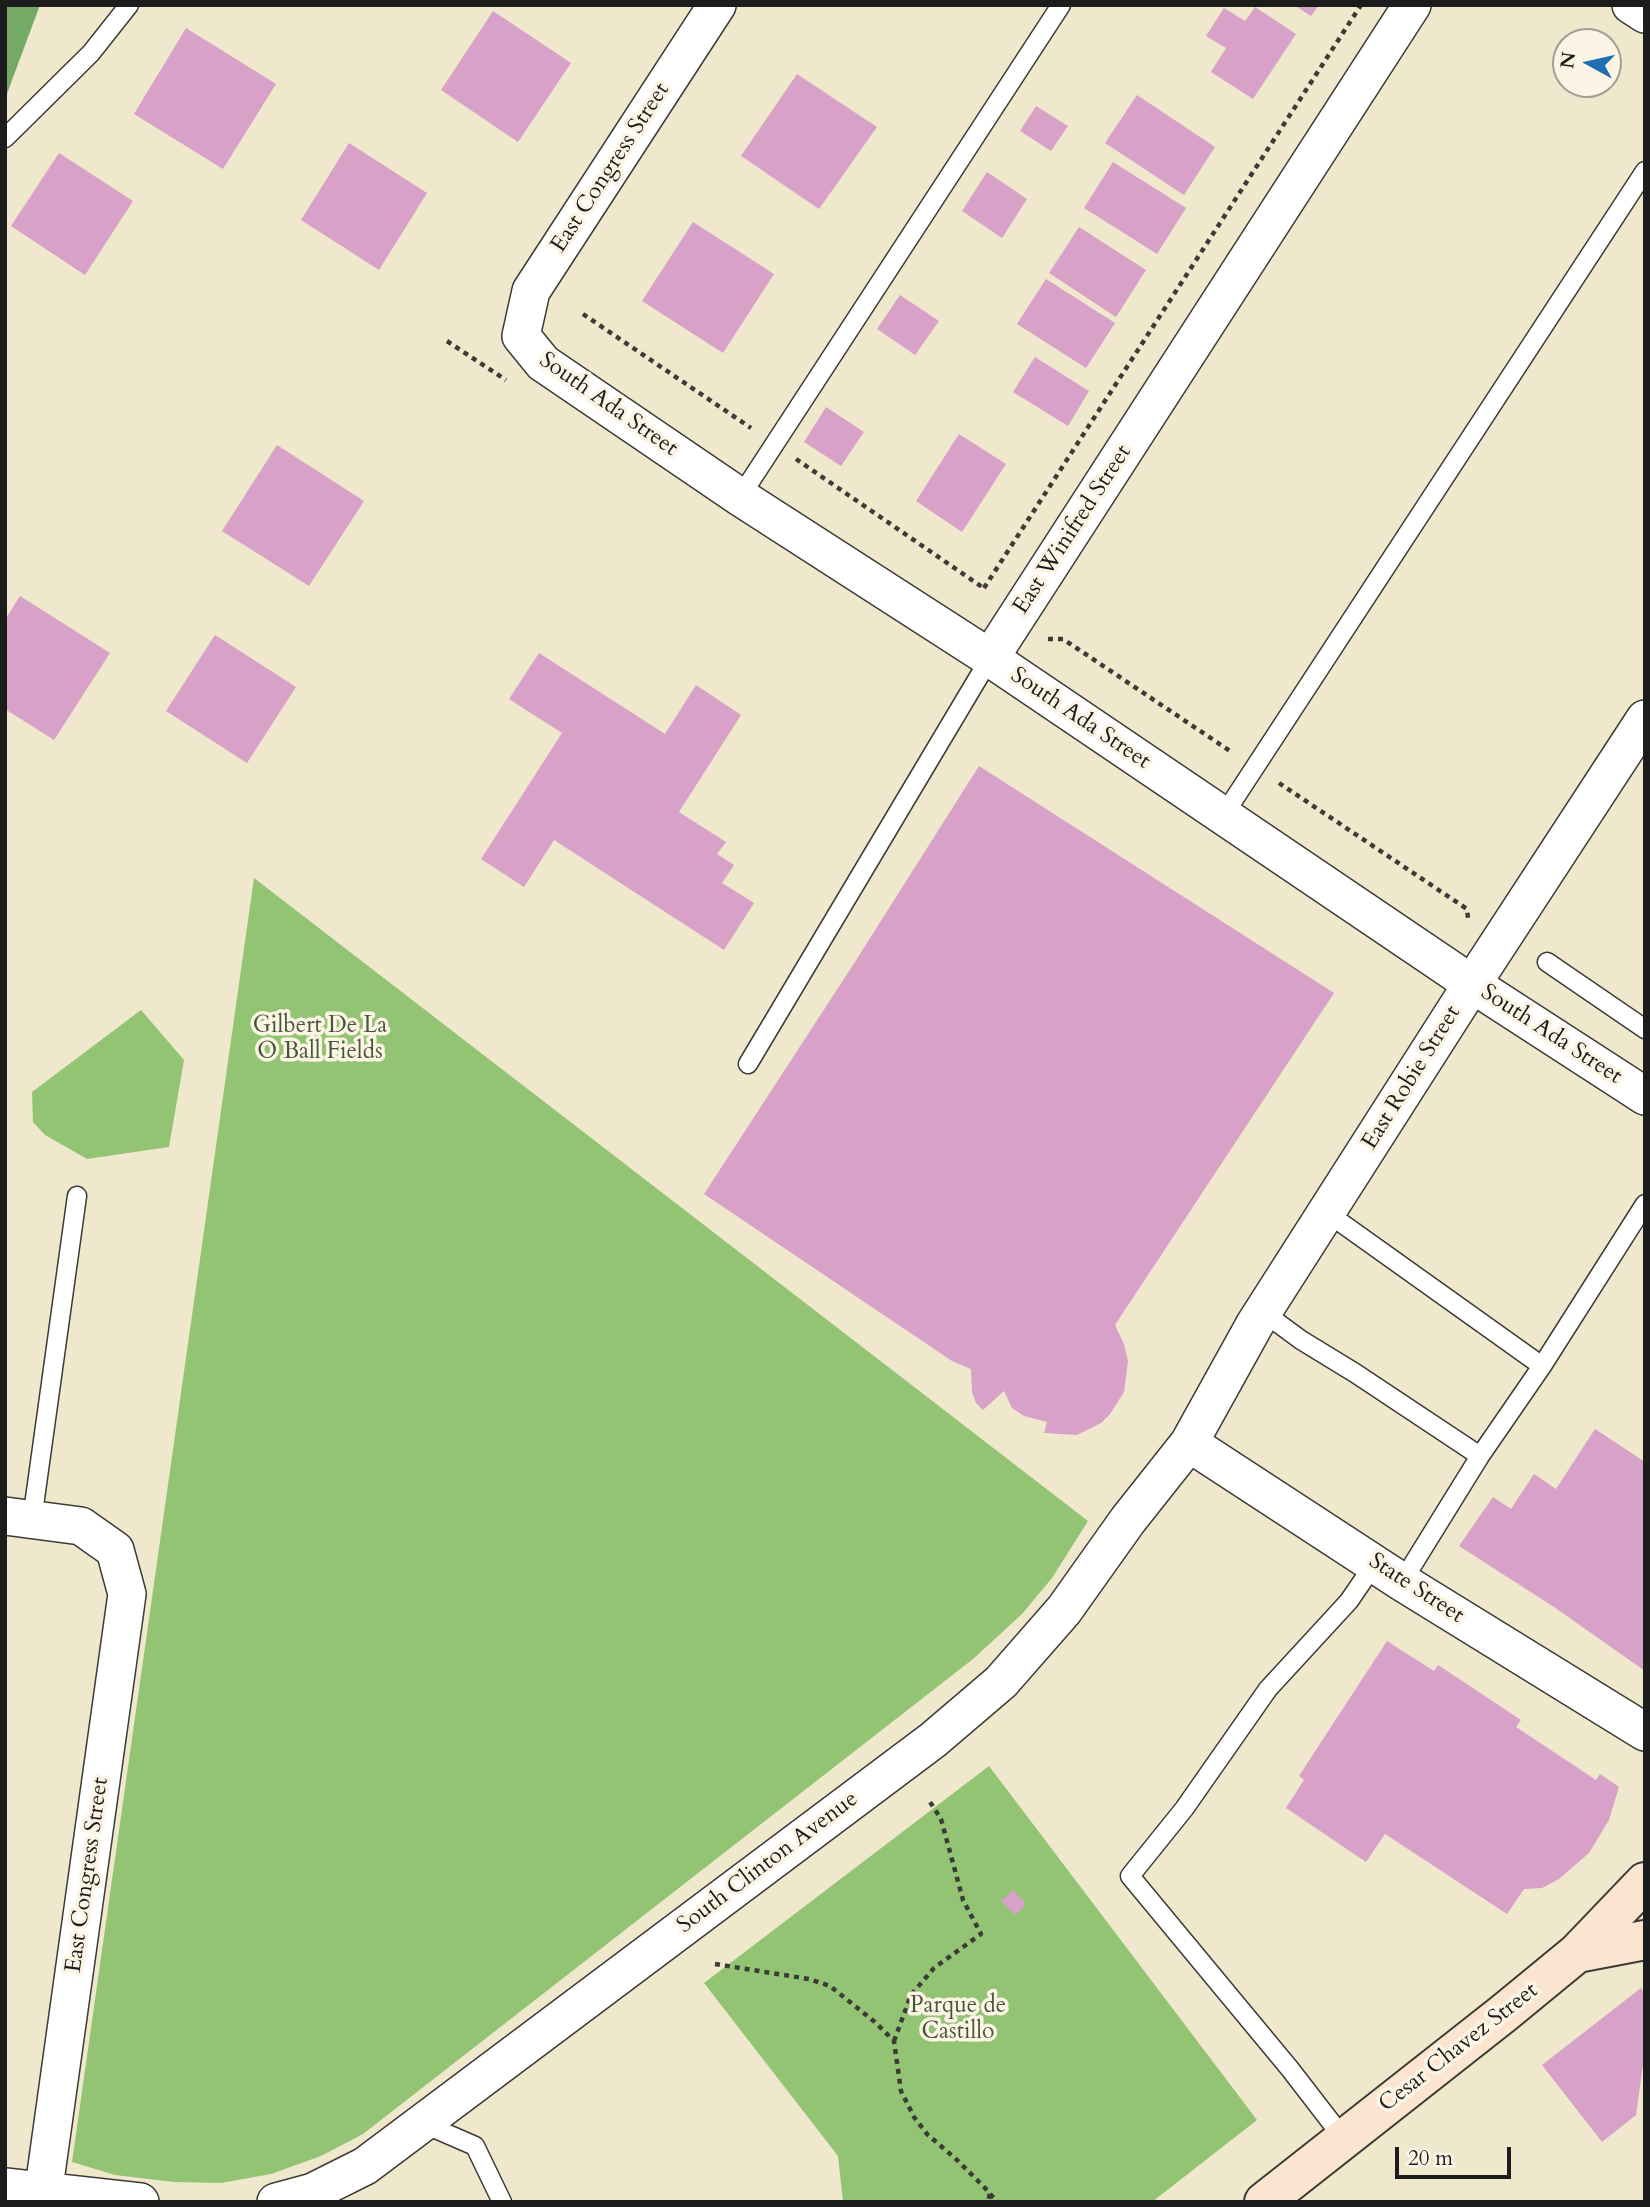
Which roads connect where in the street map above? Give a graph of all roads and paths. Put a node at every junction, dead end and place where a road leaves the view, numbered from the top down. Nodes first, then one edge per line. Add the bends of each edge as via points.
1 (129, 5) edge
2 (717, 5) edge
3 (1060, 5) edge
4 (1361, 5) edge
5 (1412, 5) edge
6 (1630, 5) edge
7 (1645, 14) edge
8 (5, 138) edge
9 (1645, 171) edge
10 (521, 336) joint
11 (740, 497) junction
12 (984, 587) dead end
13 (990, 658) junction
14 (1645, 719) edge
15 (1223, 816) junction
16 (1547, 962) dead end
17 (1472, 984) junction
18 (1645, 1029) edge
19 (748, 1064) dead end
20 (1645, 1096) edge
21 (77, 1196) dead end
22 (1645, 1205) edge
23 (1326, 1212) junction
24 (1263, 1312) junction
25 (1542, 1366) junction
26 (1189, 1443) junction
27 (1480, 1456) junction
28 (18, 1518) edge
29 (1388, 1573) junction
30 (1645, 1732) edge
31 (930, 1802) dead end
32 (1645, 1882) edge
33 (1645, 1940) edge
34 (1577, 1953) junction
35 (715, 1964) dead end
36 (894, 2040) junction
37 (422, 2123) junction
38 (1343, 2139) junction
39 (5, 2187) edge
40 (990, 2193) junction
41 (43, 2197) edge
42 (140, 2202) edge
43 (276, 2202) edge
44 (502, 2202) edge
45 (988, 2202) edge
46 (998, 2202) edge
47 (1264, 2202) edge

1 - 8 lane via 91,53
2 - 10 street, East Congress Street via 531,291
3 - 11 lane
4 - 12 path
5 - 13 street, East Winifred Street
6 - 7 street
9 - 15 lane
10 - 11 street, South Ada Street via 543,363
11 - 13 street, South Ada Street
13 - 15 street, South Ada Street
13 - 19 lane, East Winifred Street
14 - 17 street, East Robie Street
15 - 17 street, South Ada Street
16 - 18 lane
17 - 20 street, South Ada Street
17 - 23 street, East Robie Street
21 - 28 lane
22 - 25 lane
23 - 24 street, East Robie Street
23 - 25 lane
24 - 26 street, East Robie Street
24 - 27 lane
25 - 27 lane
26 - 29 street, State Street
26 - 37 street, South Clinton Avenue via 1064,1610 1001,1682 933,1740
27 - 29 lane
28 - 41 street, East Congress Street via 81,1526 115,1550 127,1594
29 - 30 street, State Street
29 - 38 lane via 1349,1601 1268,1689 1184,1809 1130,1876
31 - 36 path via 941,1819 963,1900 981,1934 934,1968 911,1995
32 - 34 main road, Cesar Chavez Street
33 - 34 main road
34 - 38 main road, Cesar Chavez Street
35 - 36 path via 830,1986
36 - 40 path via 901,2091 914,2117
37 - 43 street, South Clinton Avenue via 365,2166 313,2192
37 - 44 lane via 474,2146
38 - 47 main road, Cesar Chavez Street
39 - 41 street
40 - 45 path
40 - 46 path
41 - 42 street

